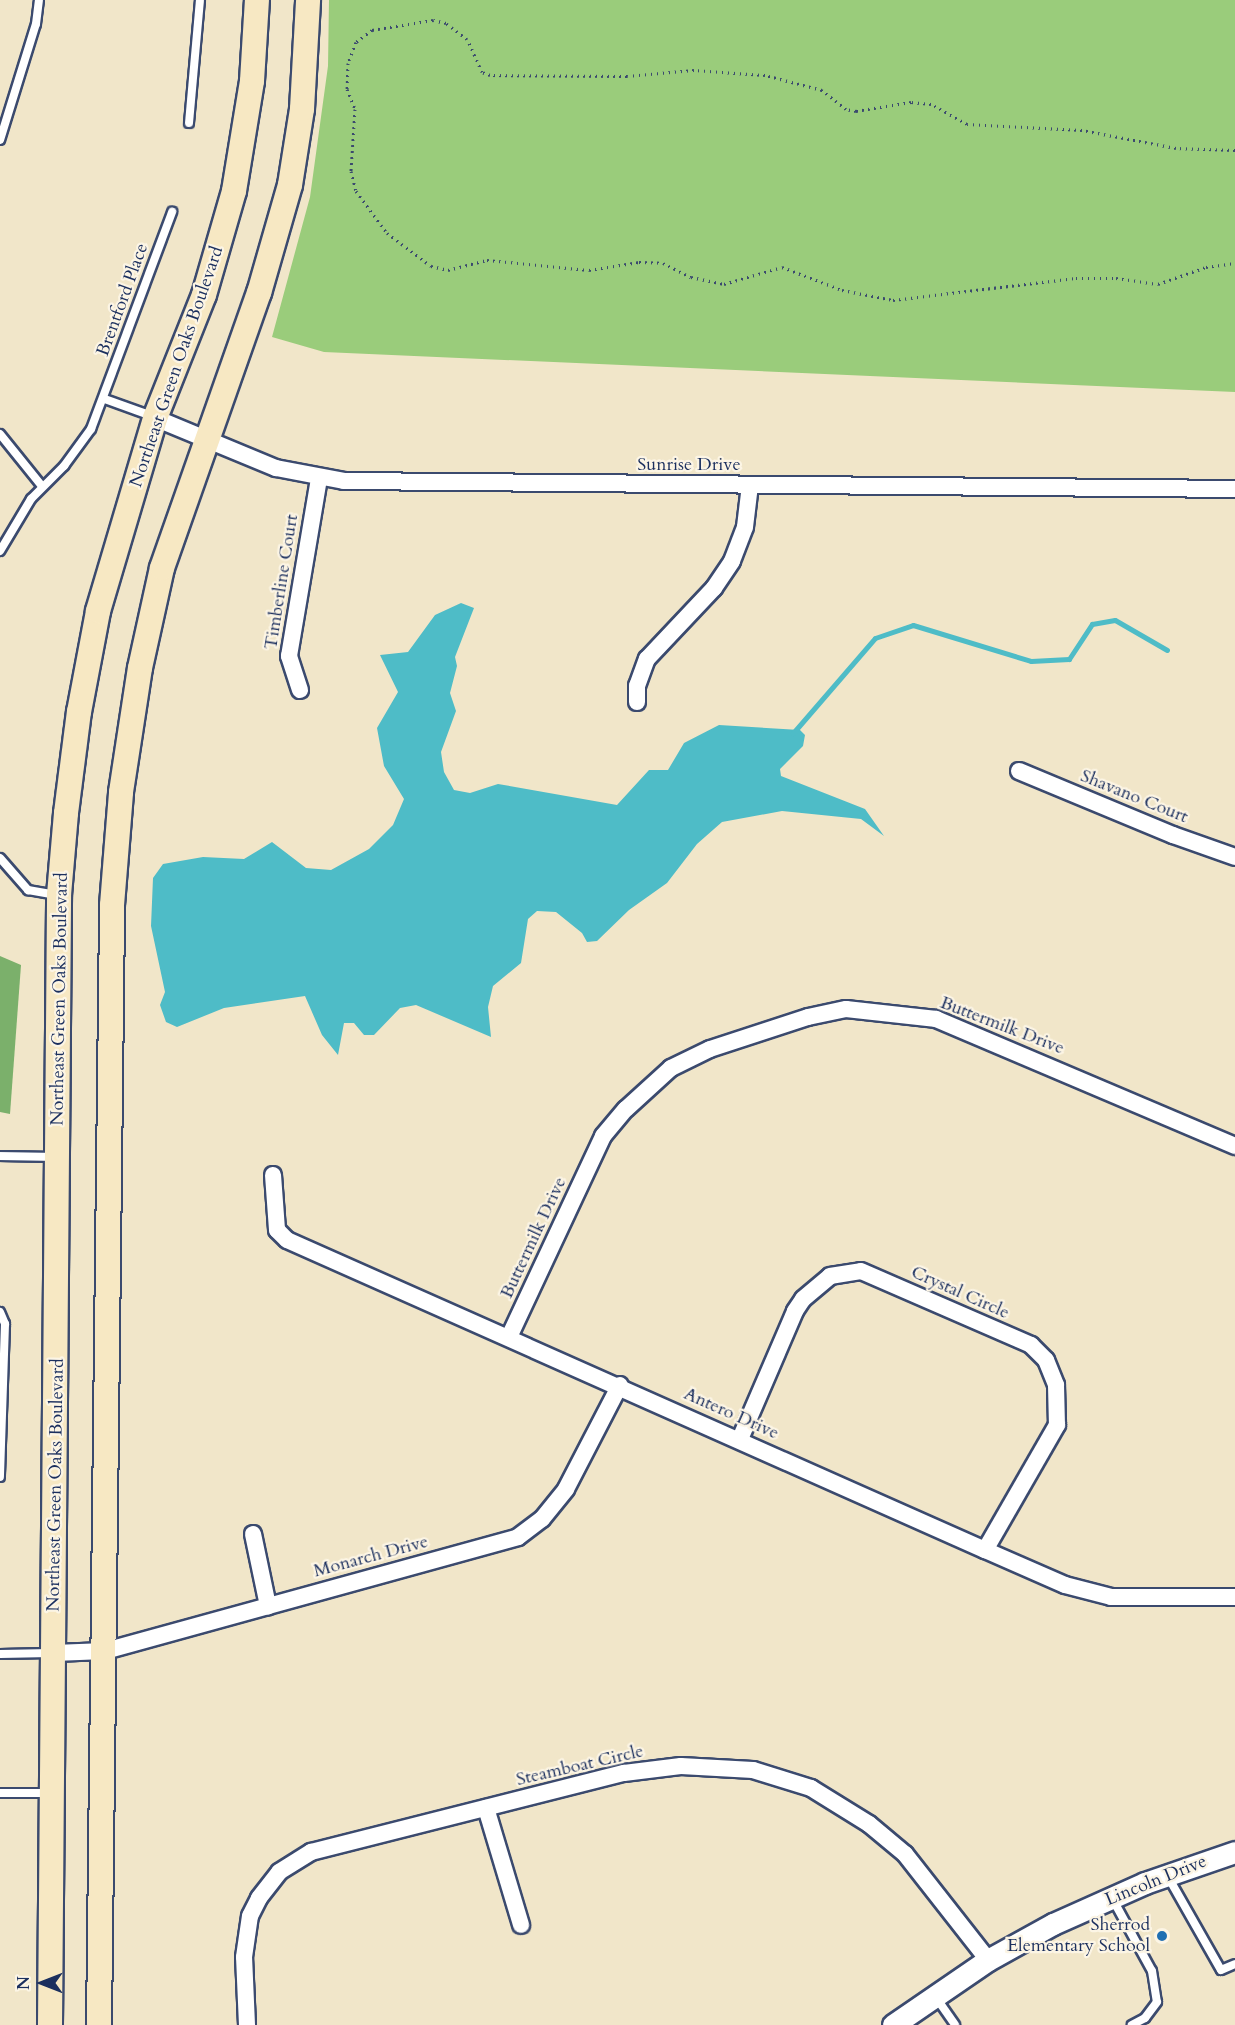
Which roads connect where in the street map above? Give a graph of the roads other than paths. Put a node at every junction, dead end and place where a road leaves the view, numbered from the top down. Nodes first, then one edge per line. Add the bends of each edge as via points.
1 (39, 0) edge
2 (200, 0) edge
3 (257, 0) edge
4 (308, 0) edge
5 (189, 123) dead end
6 (0, 140) edge
7 (172, 212) dead end
8 (105, 399) junction
9 (155, 418) junction
10 (0, 434) edge
11 (205, 440) junction
12 (319, 478) junction
13 (750, 485) junction
14 (42, 486) junction
15 (1235, 489) edge
16 (0, 551) edge
17 (300, 690) dead end
18 (637, 702) dead end
19 (1019, 771) dead end
20 (1235, 857) edge
21 (0, 858) edge
22 (59, 895) junction
23 (1235, 1146) edge
24 (0, 1156) edge
25 (58, 1157) junction
26 (273, 1175) dead end
27 (0, 1312) edge
28 (509, 1336) junction
29 (620, 1385) junction
30 (740, 1439) junction
31 (0, 1477) edge
32 (253, 1534) dead end
33 (985, 1550) junction
34 (1235, 1597) edge
35 (268, 1606) junction
36 (105, 1652) junction
37 (54, 1653) junction
38 (0, 1654) edge
39 (0, 1792) edge
40 (52, 1793) junction
41 (486, 1808) junction
42 (1235, 1852) edge
43 (1167, 1874) junction
44 (1111, 1897) junction
45 (521, 1925) dead end
46 (988, 1960) junction
47 (1235, 1964) edge
48 (935, 1996) junction
49 (50, 2025) edge
50 (99, 2025) edge
51 (247, 2025) edge
52 (893, 2025) edge
53 (956, 2025) edge
54 (1132, 2025) edge

1 - 6 lane via 36,24
2 - 5 lane
3 - 9 main road, Northeast Green Oaks Boulevard via 247,123 229,211 195,321
4 - 11 main road via 302,110 290,185 259,293
7 - 8 lane, Brentford Place
8 - 9 lane
8 - 14 lane, Brentford Place via 79,447
9 - 11 street, Sunrise Drive
9 - 22 main road, Northeast Green Oaks Boulevard via 98,611 79,712
10 - 14 lane
11 - 12 street, Sunrise Drive via 276,468
11 - 36 main road via 162,568 140,668 121,792 112,904
12 - 13 street, Sunrise Drive
12 - 17 street, Timberline Court via 289,656
13 - 15 street, Sunrise Drive
13 - 18 street via 745,527 732,561 714,588 647,659 637,686
14 - 16 lane, Brentford Place
19 - 20 street, Shavano Court via 1173,836
21 - 22 lane via 28,890
22 - 25 main road, Northeast Green Oaks Boulevard
23 - 28 street, Buttermilk Drive via 984,1036 936,1019 846,1010 808,1017 710,1049 671,1068 626,1109 603,1136
24 - 25 lane
25 - 37 main road, Northeast Green Oaks Boulevard
26 - 28 street, Antero Drive via 277,1230 287,1240
27 - 31 lane via 5,1324
28 - 29 street, Antero Drive
29 - 30 street, Antero Drive
29 - 35 street, Monarch Drive via 566,1489 542,1519 518,1538
30 - 33 street, Antero Drive
30 - 33 street, Crystal Circle via 795,1311 830,1276 861,1271 1031,1345 1046,1360 1056,1385 1057,1425
32 - 35 street
33 - 34 street, Antero Drive via 1065,1585 1111,1596
35 - 36 street, Monarch Drive
36 - 37 street, Monarch Drive
36 - 50 main road
37 - 38 lane
37 - 40 main road, Northeast Green Oaks Boulevard
39 - 40 lane
40 - 49 main road, Northeast Green Oaks Boulevard
41 - 45 street
41 - 46 street, Steamboat Circle via 624,1773 681,1766 753,1770 811,1788 878,1831 905,1854
41 - 51 street, Steamboat Circle via 311,1852 279,1872 250,1916 244,1957
42 - 43 street, Lincoln Drive
43 - 44 street, Lincoln Drive
43 - 47 lane via 1221,1970
44 - 46 street, Lincoln Drive
44 - 54 lane via 1152,1971 1157,2002 1145,2018
46 - 48 street, Lincoln Drive
48 - 52 street, Lincoln Drive
48 - 53 lane

